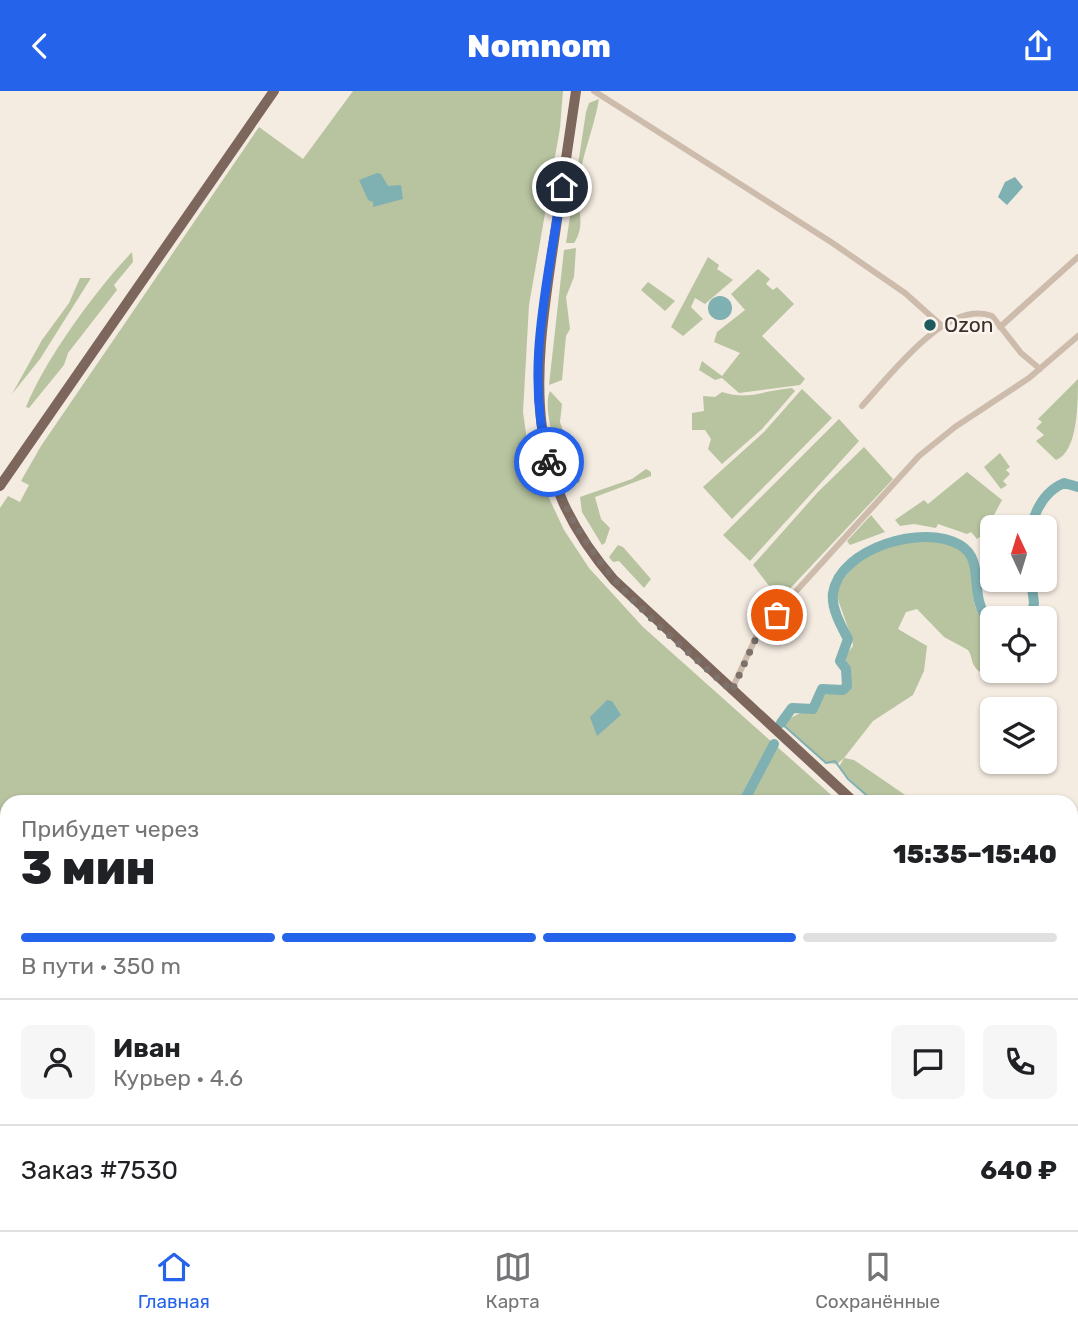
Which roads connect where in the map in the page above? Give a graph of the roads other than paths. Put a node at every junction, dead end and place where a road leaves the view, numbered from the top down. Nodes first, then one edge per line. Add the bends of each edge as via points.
1 (274, 91) edge
2 (576, 91) edge
3 (594, 91) edge
4 (1078, 257) edge
5 (942, 326) junction
6 (1000, 327) junction
7 (1078, 336) edge
8 (1040, 369) junction
9 (862, 405) dead end
10 (0, 486) edge
11 (732, 691) junction
12 (846, 795) edge

1 - 10 main road
2 - 11 main road via 538,356 538,407 545,451 571,518 598,561
3 - 5 street via 831,242 905,293
4 - 6 street
5 - 6 street via 979,313 992,316
5 - 9 street
6 - 8 street
7 - 8 street
8 - 11 street via 919,456 758,633
11 - 12 main road

